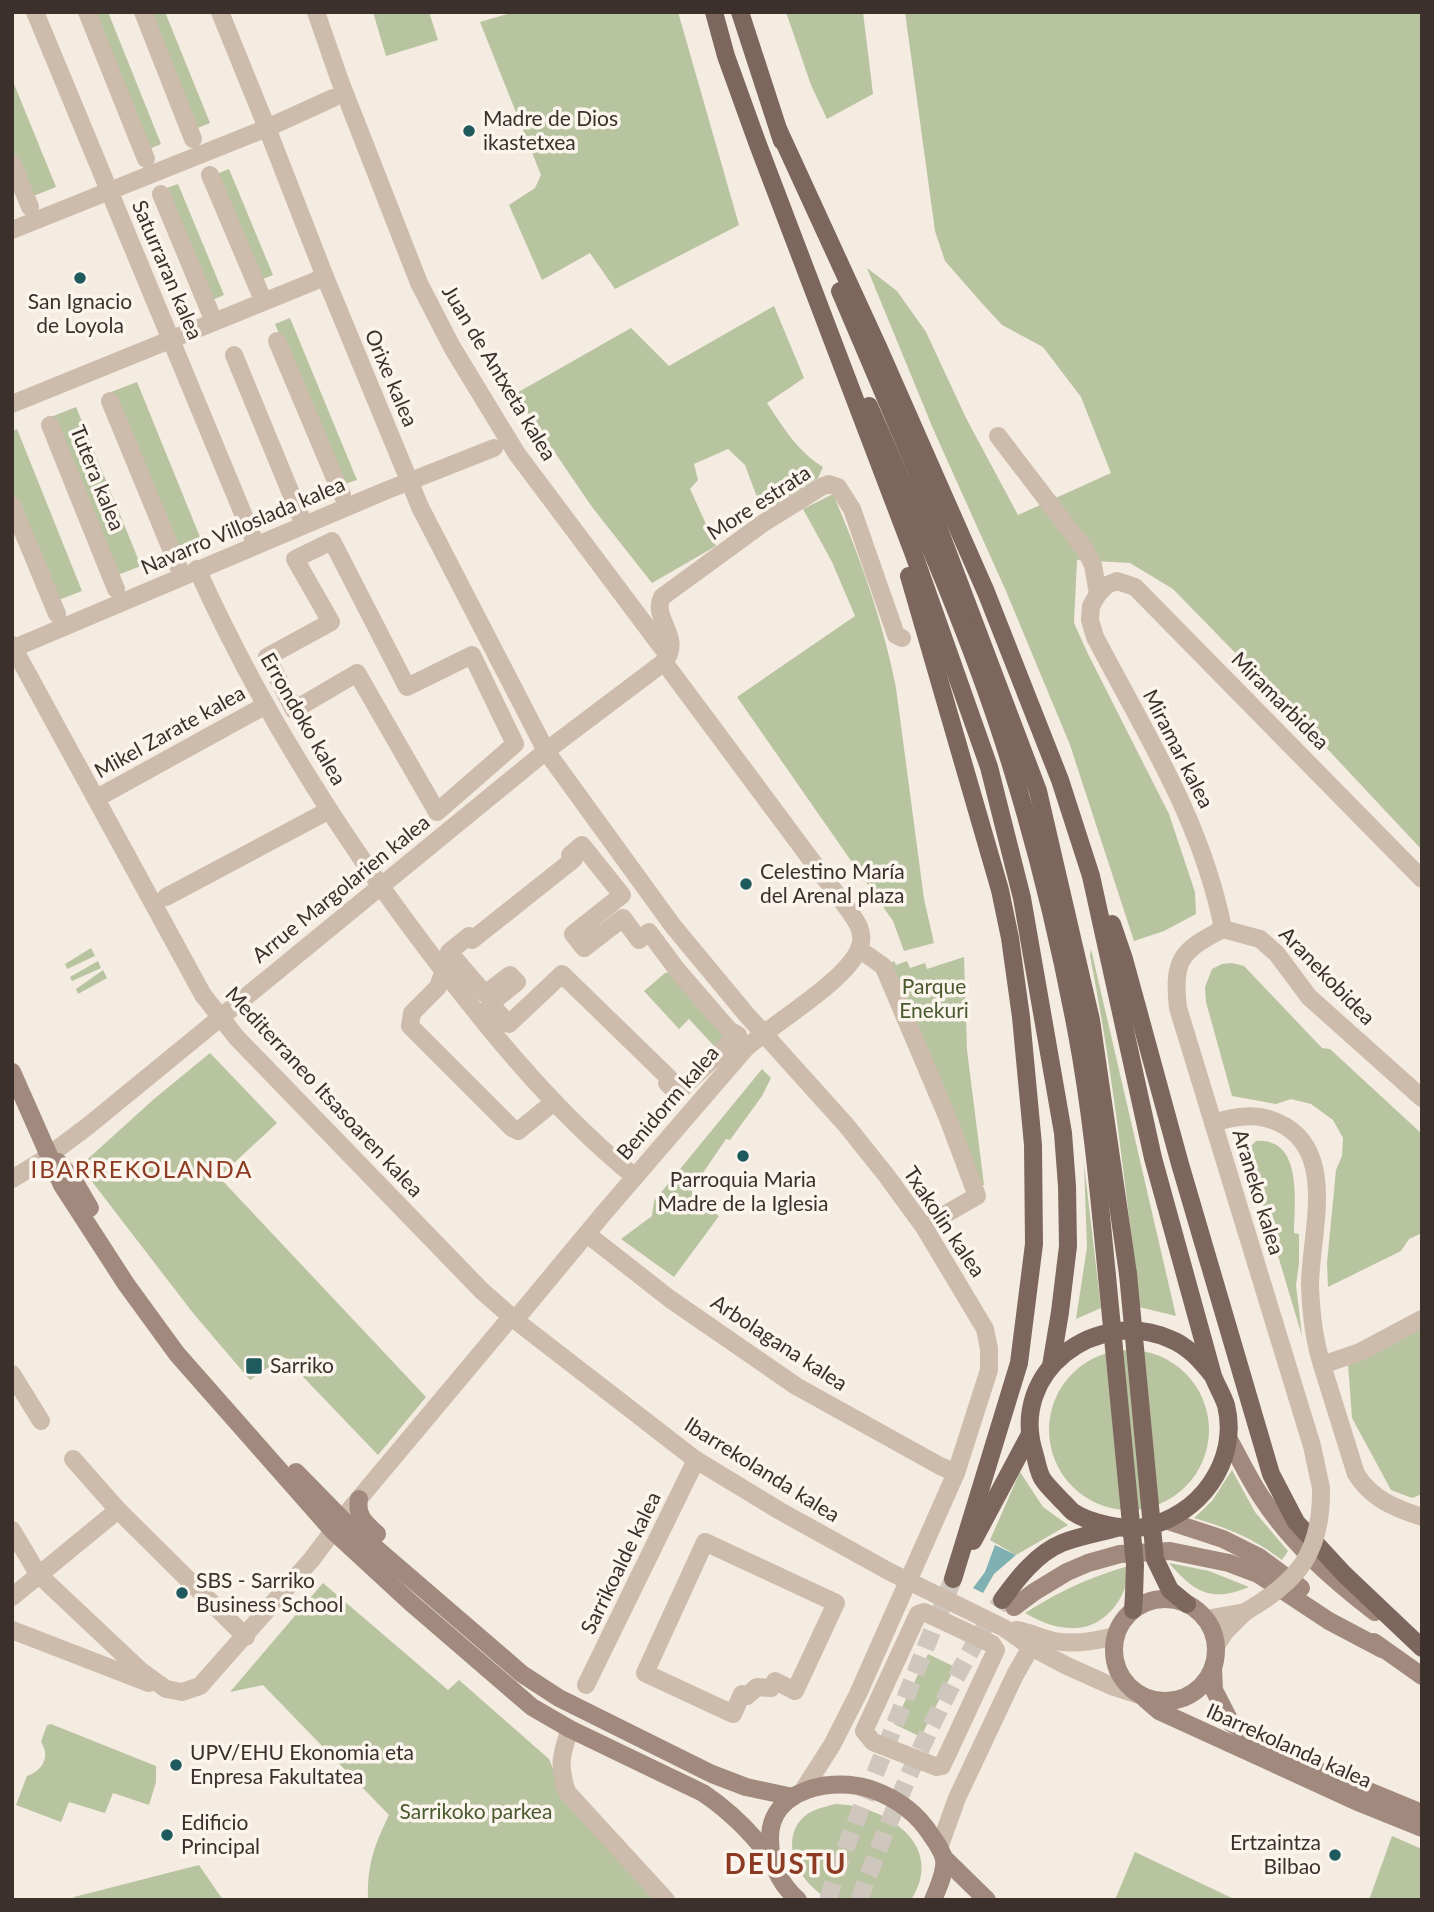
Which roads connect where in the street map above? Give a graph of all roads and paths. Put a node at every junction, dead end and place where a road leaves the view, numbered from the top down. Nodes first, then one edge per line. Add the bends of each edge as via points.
1 (35, 12) edge
2 (87, 12) edge
3 (143, 12) edge
4 (220, 12) edge
5 (316, 12) edge
6 (714, 12) edge
7 (740, 12) edge
8 (333, 98) dead end
9 (267, 128) junction
10 (779, 131) junction
11 (193, 139) dead end
12 (146, 159) dead end
13 (12, 163) edge
14 (210, 175) dead end
15 (109, 191) junction
16 (161, 194) dead end
17 (30, 206) dead end
18 (783, 211) junction
19 (12, 230) edge
20 (325, 277) junction
21 (260, 293) dead end
22 (209, 313) dead end
23 (171, 339) junction
24 (277, 341) dead end
25 (234, 355) dead end
26 (110, 401) dead end
27 (12, 404) edge
28 (50, 425) dead end
29 (867, 432) junction
30 (998, 436) dead end
31 (494, 448) dead end
32 (410, 481) junction
33 (342, 495) dead end
34 (12, 505) edge
35 (304, 525) junction
36 (256, 545) junction
37 (1086, 551) junction
38 (178, 566) dead end
39 (197, 569) junction
40 (1123, 582) junction
41 (117, 589) dead end
42 (1098, 594) junction
43 (57, 614) dead end
44 (902, 638) dead end
45 (13, 647) edge
46 (471, 655) joint
47 (664, 656) junction
48 (266, 705) junction
49 (546, 751) junction
50 (97, 798) junction
51 (320, 815) dead end
52 (1091, 876) junction
53 (1422, 879) edge
54 (379, 887) junction
55 (166, 897) dead end
56 (861, 929) joint
57 (1223, 929) junction
58 (866, 954) dead end
59 (443, 973) junction
60 (490, 1004) joint
61 (221, 1018) junction
62 (763, 1032) junction
63 (12, 1072) edge
64 (1422, 1098) edge
65 (554, 1102) junction
66 (1213, 1124) junction
67 (51, 1155) junction
68 (635, 1177) junction
69 (12, 1179) edge
70 (930, 1223) dead end
71 (587, 1234) junction
72 (513, 1319) junction
73 (1422, 1319) edge
74 (1322, 1365) junction
75 (1051, 1366) junction
76 (12, 1374) edge
77 (1213, 1376) junction
78 (41, 1421) dead end
79 (1029, 1436) junction
80 (1228, 1437) junction
81 (73, 1459) dead end
82 (696, 1460) junction
83 (956, 1473) junction
84 (359, 1499) junction
85 (118, 1510) junction
86 (1422, 1517) edge
87 (1168, 1521) junction
88 (338, 1525) junction
89 (1116, 1528) junction
90 (12, 1530) edge
91 (404, 1573) junction
92 (38, 1574) junction
93 (909, 1582) junction
94 (12, 1597) edge
95 (1134, 1602) junction
96 (1187, 1604) junction
97 (1245, 1612) junction
98 (1210, 1619) junction
99 (1004, 1628) junction
100 (12, 1630) edge
101 (1115, 1636) junction
102 (246, 1637) junction
103 (1220, 1639) junction
104 (1031, 1647) junction
105 (1422, 1648) edge
106 (1382, 1649) junction
107 (1213, 1668) junction
108 (1422, 1676) edge
109 (586, 1685) dead end
110 (166, 1689) junction
111 (795, 1691) joint
112 (1141, 1696) junction
113 (570, 1728) junction
114 (908, 1754) joint
115 (797, 1794) junction
116 (1422, 1813) edge
117 (1422, 1828) edge
118 (942, 1853) junction
119 (770, 1857) junction
120 (666, 1900) edge
121 (798, 1900) edge
122 (933, 1900) edge
123 (987, 1900) edge

1 - 15 street, Saturraran kalea
2 - 12 street
3 - 11 street
4 - 9 street, Orixe kalea
5 - 47 street, Juan de Antxeta kalea via 419,283 452,347 517,454
6 - 18 main road
7 - 10 main road
8 - 9 street
9 - 15 street
9 - 20 street, Orixe kalea
10 - 52 main road via 986,593 1060,780
10 - 96 main road, bridge via 800,198 918,474 1038,791 1091,1020 1128,1274 1155,1559 1170,1590
13 - 17 street
14 - 21 street
15 - 19 street
15 - 23 street, Saturraran kalea
16 - 22 street
18 - 29 main road
18 - 95 main road, bridge via 925,536 977,667 1024,808 1077,1035 1107,1276 1135,1565
20 - 23 street
20 - 32 street, Orixe kalea
23 - 27 street
23 - 36 street, Saturraran kalea
24 - 33 street
25 - 35 street
26 - 38 street
28 - 41 street, Tutera kalea
29 - 75 main road via 989,767 1027,920 1063,1133 1067,1186 1068,1246
29 - 79 main road via 1000,890 1021,1017 1033,1145 1034,1244 1018,1363 953,1579
30 - 37 street
31 - 32 street, Navarro Villoslada kalea
32 - 35 street, Navarro Villoslada kalea
32 - 49 street, Orixe kalea
34 - 43 street
35 - 36 street, Navarro Villoslada kalea
36 - 39 street, Navarro Villoslada kalea
37 - 40 street, Miramarbidea
37 - 42 street
39 - 45 street, Navarro Villoslada kalea
39 - 48 street, Errondoko kalea
40 - 42 street via 1107,585
40 - 53 street, Miramarbidea via 1135,587
42 - 57 street, Miramar kalea via 1090,620 1095,637 1187,814 1214,887
44 - 47 street, More estrata via 896,635 852,509 838,486 829,484 762,524 666,593 659,604 671,651
45 - 50 street, Mediterraneo Itsasoaren kalea
46 - 46 street via 515,744 436,812 357,673 294,710 267,657 331,622 295,559 332,541 408,687
47 - 49 street, Arrue Margolarien kalea
47 - 56 street, Juan de Antxeta kalea
48 - 50 street, Mikel Zarate kalea
48 - 54 street, Errondoko kalea
49 - 54 street, Arrue Margolarien kalea
49 - 62 street, Txakolin kalea via 659,908
50 - 61 street, Mediterraneo Itsasoaren kalea via 203,995
51 - 55 street
52 - 77 main road via 1153,1157
52 - 105 main road via 1124,959 1271,1474 1296,1522
54 - 59 street, Errondoko kalea
54 - 61 street, Arrue Margolarien kalea
56 - 62 street, Benidorm kalea via 855,959
57 - 64 street, Aranekobidea via 1260,939 1309,997
57 - 66 street, Araneko kalea via 1196,943 1180,963 1175,980 1178,1008
58 - 70 street via 883,966 977,1196
59 - 65 street, Errondoko kalea
59 - 65 street via 438,986 412,1013 410,1026 512,1128 524,1128
60 - 60 street via 509,1024 562,974 670,1079 667,1083 677,1093 738,1035 678,971 649,932 639,940 623,918 584,948 573,934 622,895 582,845 570,855 574,859 471,940 469,936 449,952 485,994 510,975 517,982
61 - 67 street, Arrue Margolarien kalea
61 - 72 street, Mediterraneo Itsasoaren kalea
62 - 68 street, Benidorm kalea
62 - 83 street, Txakolin kalea via 886,1175 985,1329 989,1370
63 - 67 main road
65 - 68 street, Errondoko kalea
66 - 74 street via 1238,1116 1273,1119 1300,1137 1309,1151 1318,1176 1312,1312
66 - 97 street, Araneko kalea, bridge via 1321,1488 1318,1534 1301,1566 1271,1597
67 - 69 street, Arrue Margolarien kalea
67 - 88 main road via 62,1185 177,1354
68 - 71 street, Benidorm kalea
71 - 72 street, Benidorm kalea
71 - 83 street, Arbolagana kalea via 670,1299 796,1386
72 - 82 street, Ibarrekolanda kalea
72 - 84 street, Benidorm kalea
73 - 74 street via 1360,1352
74 - 86 street via 1363,1485 1395,1509
75 - 77 main road via 1094,1335 1144,1331 1171,1339 1195,1354
75 - 79 main road via 1030,1411
76 - 78 street
77 - 80 main road via 1226,1406
79 - 89 main road via 1042,1479 1073,1513
80 - 87 main road via 1219,1472 1198,1501
80 - 105 main road via 1260,1495 1286,1530 1331,1578
81 - 85 street
82 - 93 street, Ibarrekolanda kalea
82 - 109 street, Sarrikoalde kalea
83 - 93 street, Txakolin kalea
84 - 88 street, Benidorm kalea
84 - 91 main road via 363,1522 401,1557
85 - 92 street
85 - 102 street
87 - 89 main road
87 - 106 main road via 1259,1557
88 - 91 main road
88 - 102 street, Benidorm kalea
88 - 113 main road via 506,1687
89 - 106 main road via 1052,1549 1015,1581 1008,1603 1087,1563 1120,1554 1170,1551 1258,1574
90 - 92 street
91 - 115 main road via 522,1674 559,1698 712,1774 746,1787
92 - 94 street
92 - 110 street
93 - 99 street, Ibarrekolanda kalea
93 - 115 street, Txakolin kalea via 832,1745
95 - 96 main road via 1159,1599
95 - 101 main road
96 - 98 main road
97 - 98 street
97 - 103 street
98 - 103 main road
99 - 101 street, Ibarrekolanda kalea via 1054,1641
99 - 104 street, Ibarrekolanda kalea
100 - 110 street
101 - 112 main road via 1117,1670
102 - 110 street, Benidorm kalea via 200,1686 182,1692
103 - 107 main road
104 - 112 street, Ibarrekolanda kalea
104 - 118 street via 957,1798
106 - 108 main road
107 - 112 main road via 1207,1680 1184,1698 1156,1701
107 - 116 main road, Ibarrekolanda kalea via 1214,1690 1231,1723 1321,1771
111 - 111 street via 836,1603 705,1542 645,1673 733,1714 741,1694 747,1696 757,1687 771,1688 775,1681
112 - 117 main road, Ibarrekolanda kalea via 1159,1711
113 - 119 main road via 712,1799 748,1828
113 - 120 street via 560,1760 567,1792
114 - 114 street via 873,1742 864,1731 918,1614 924,1612 996,1650 942,1766
115 - 118 main road via 843,1784 870,1789 909,1808
115 - 119 main road via 777,1812 769,1834
118 - 122 main road via 943,1868
118 - 123 main road
119 - 121 main road

